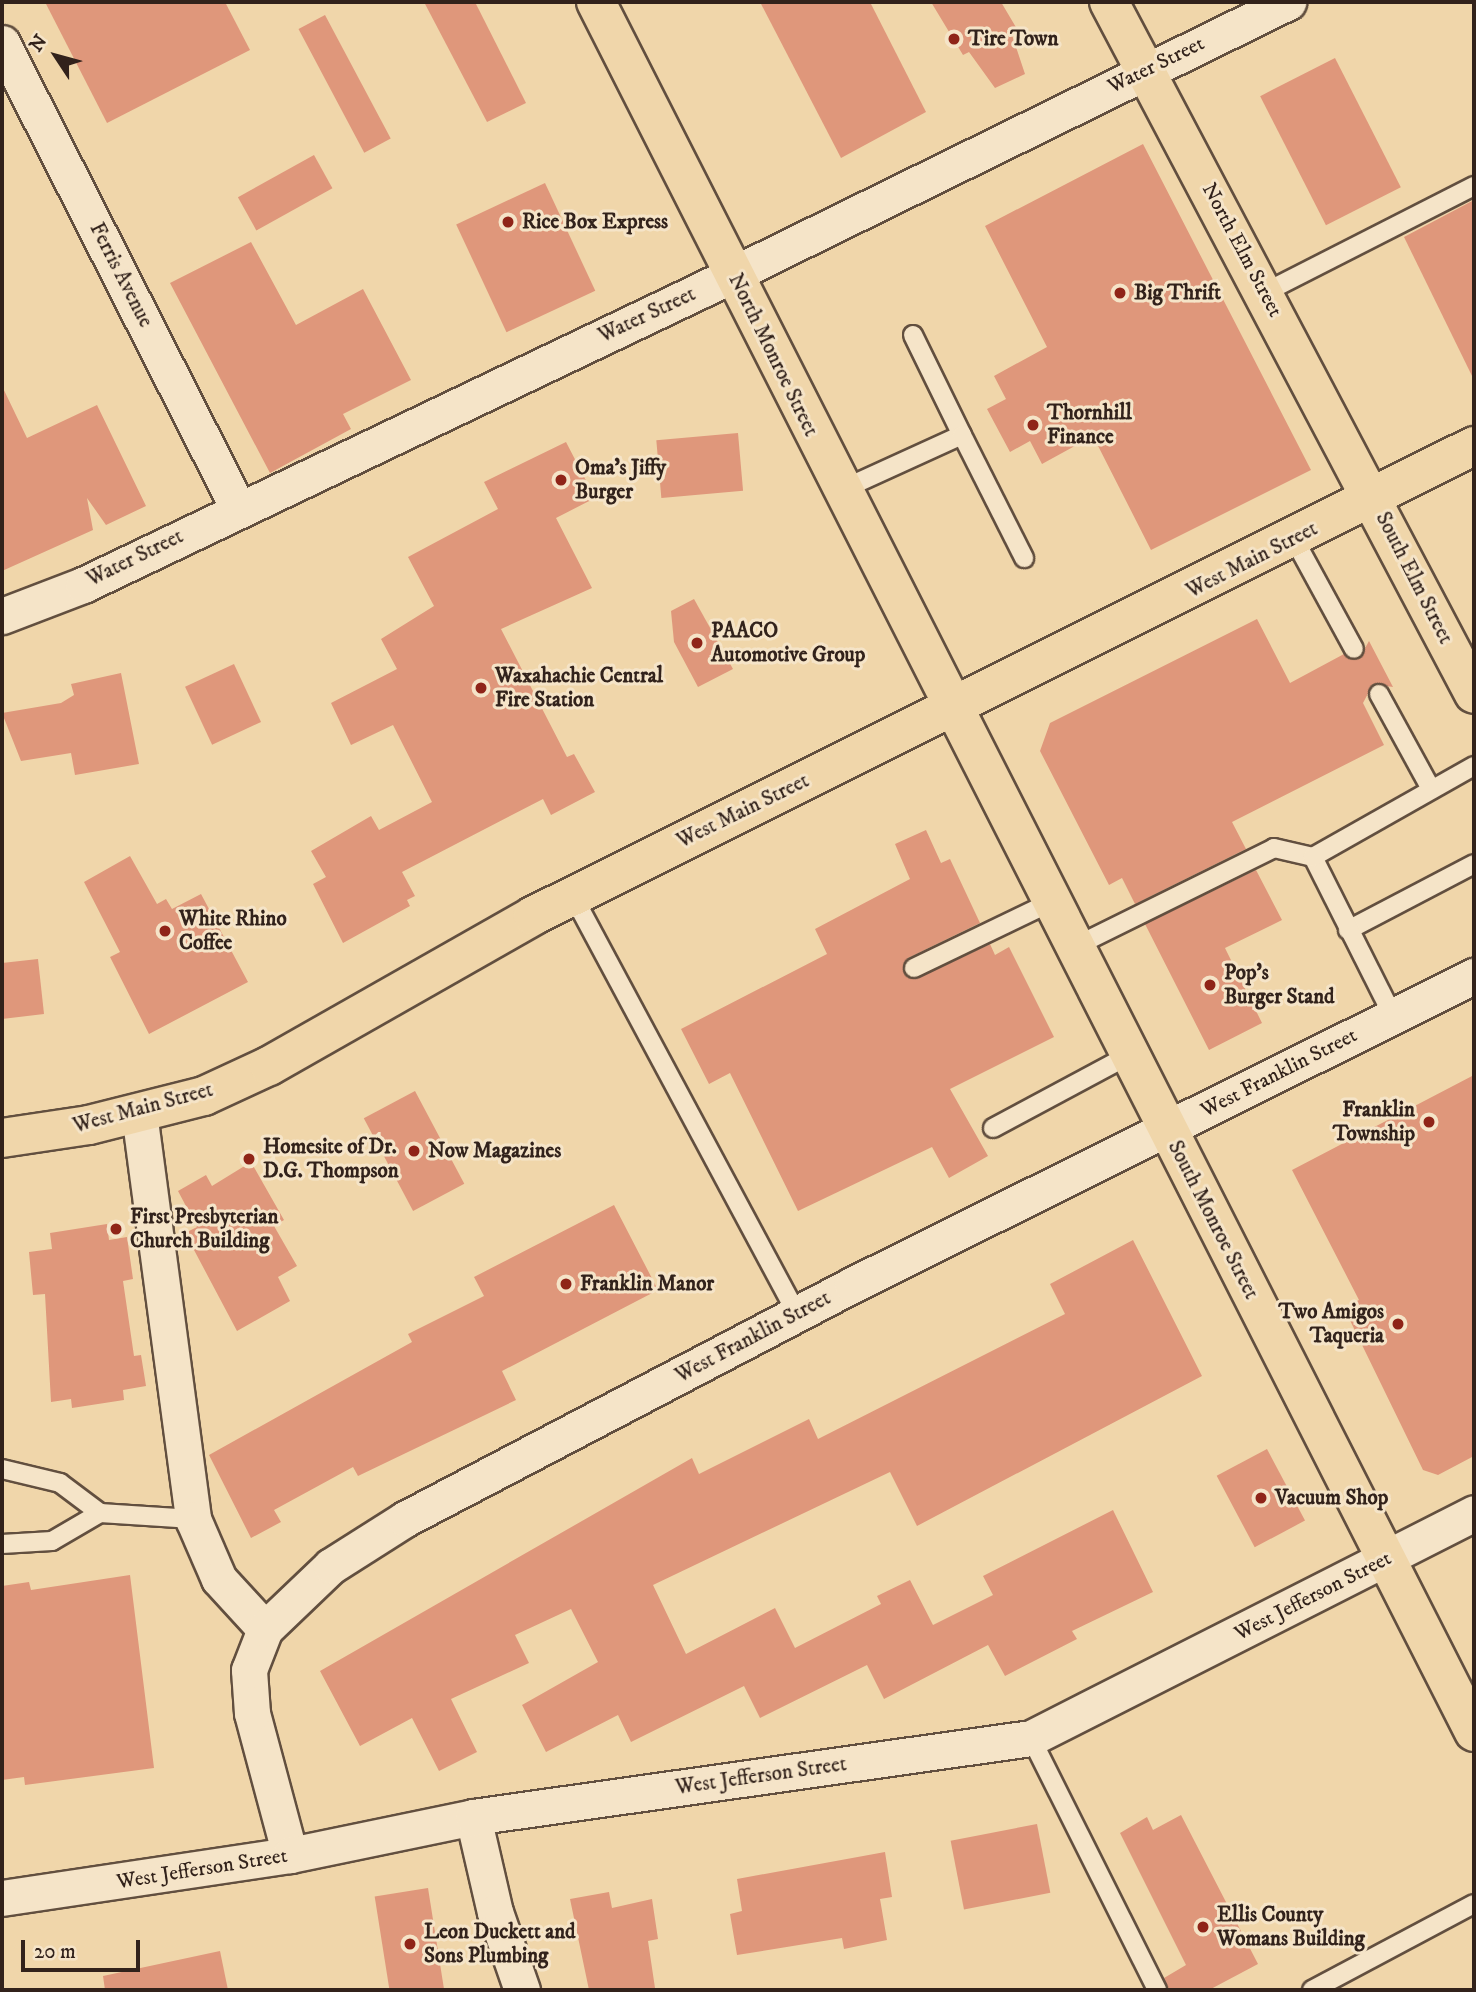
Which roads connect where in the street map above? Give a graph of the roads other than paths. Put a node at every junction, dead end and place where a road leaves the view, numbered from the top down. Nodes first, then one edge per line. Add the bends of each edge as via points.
1 (596, 2) edge
2 (1109, 2) edge
3 (1287, 2) edge
4 (2, 43) edge
5 (1146, 69) junction
6 (1474, 186) edge
7 (732, 271) junction
8 (1264, 293) junction
9 (913, 335) dead end
10 (962, 435) junction
11 (1474, 446) edge
12 (839, 491) junction
13 (1373, 499) junction
14 (238, 508) junction
15 (1294, 539) junction
16 (1024, 558) dead end
17 (2, 616) edge
18 (1354, 649) dead end
19 (1379, 694) dead end
20 (1474, 694) edge
21 (952, 708) junction
22 (1474, 766) edge
23 (1431, 789) junction
24 (1312, 857) junction
25 (1474, 864) edge
26 (572, 896) junction
27 (1051, 902) junction
28 (1348, 930) junction
29 (1074, 947) junction
30 (914, 968) dead end
31 (1474, 976) edge
32 (1393, 1016) junction
33 (1129, 1055) junction
34 (139, 1112) junction
35 (993, 1128) dead end
36 (1167, 1129) junction
37 (2, 1138) edge
38 (797, 1314) junction
39 (2, 1469) edge
40 (100, 1513) junction
41 (1474, 1513) edge
42 (193, 1519) junction
43 (2, 1544) edge
44 (1386, 1559) junction
45 (265, 1629) junction
46 (1474, 1732) edge
47 (1031, 1738) junction
48 (473, 1817) junction
49 (290, 1855) junction
50 (2, 1898) edge
51 (1474, 1904) edge
52 (522, 1990) edge
53 (1157, 1990) edge
54 (1311, 1990) edge

1 - 7 main road, North Monroe Street
2 - 5 main road, North Elm Street
3 - 5 street, Water Street
4 - 14 street, Ferris Avenue
5 - 7 street, Water Street
5 - 8 main road, North Elm Street
6 - 8 lane
7 - 12 main road, North Monroe Street
7 - 14 street, Water Street
8 - 13 main road, North Elm Street
9 - 10 lane
10 - 12 lane
10 - 16 lane
11 - 13 main road, West Main Street
12 - 21 main road, North Monroe Street
13 - 15 main road, West Main Street
13 - 20 main road, South Elm Street
14 - 17 street, Water Street via 83,584
15 - 18 lane
15 - 21 main road, West Main Street
19 - 23 lane
21 - 26 main road, West Main Street
21 - 27 main road, South Monroe Street
22 - 23 lane
23 - 24 lane
24 - 28 lane
24 - 29 lane via 1274,848
25 - 28 lane
26 - 34 main road, West Main Street via 269,1066 204,1096
26 - 38 lane
27 - 29 main road, South Monroe Street
27 - 30 lane
28 - 32 lane
29 - 33 main road, South Monroe Street
31 - 32 street, West Franklin Street
32 - 36 street, West Franklin Street
33 - 35 lane
33 - 36 main road, South Monroe Street
34 - 37 main road, West Main Street
34 - 42 street
36 - 38 street, West Franklin Street
36 - 44 main road, South Monroe Street
38 - 45 street, West Franklin Street via 405,1519 331,1566
39 - 40 lane via 60,1483
40 - 42 lane
40 - 43 lane via 52,1541
41 - 44 street, West Jefferson Street
42 - 45 street via 219,1579
44 - 46 main road, South Monroe Street
44 - 47 street, West Jefferson Street
45 - 49 street, West Franklin Street via 249,1670 252,1713
47 - 48 street, West Jefferson Street
47 - 53 lane
48 - 49 street, West Jefferson Street
48 - 52 street via 495,1912
49 - 50 street, West Jefferson Street
51 - 54 lane

